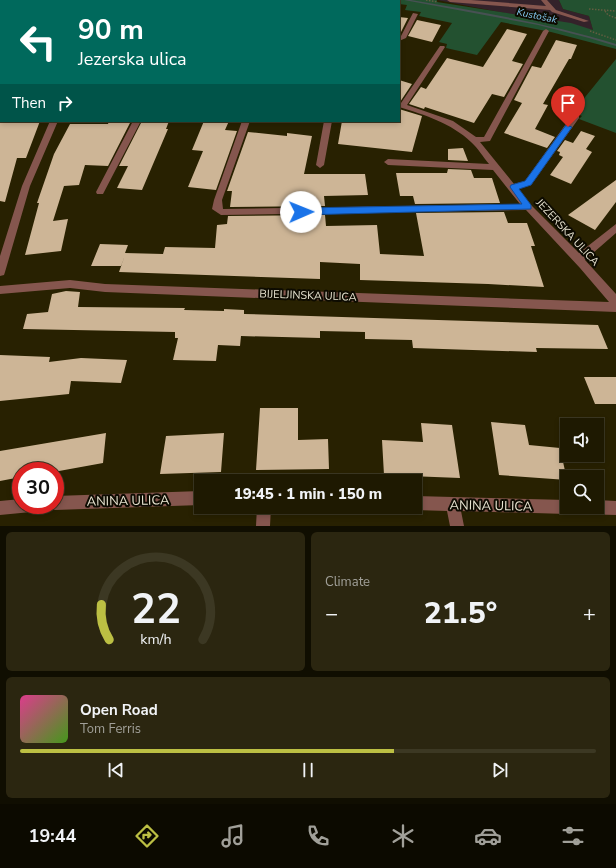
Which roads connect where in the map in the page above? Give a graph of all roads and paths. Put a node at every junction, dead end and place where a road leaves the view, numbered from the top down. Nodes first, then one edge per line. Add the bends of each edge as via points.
1 (450, 0) edge
2 (544, 0) edge
3 (550, 8) junction
4 (604, 10) dead end
5 (415, 14) dead end
6 (616, 18) edge
7 (586, 21) dead end
8 (584, 30) dead end
9 (546, 31) dead end
10 (400, 39) edge
11 (616, 40) edge
12 (442, 47) dead end
13 (401, 105) edge
14 (576, 116) dead end
15 (54, 122) edge
16 (137, 122) edge
17 (246, 122) edge
18 (328, 122) edge
19 (474, 140) junction
20 (388, 162) dead end
21 (320, 165) dead end
22 (495, 167) junction
23 (514, 187) junction
24 (100, 192) dead end
25 (528, 207) junction
26 (616, 228) edge
27 (579, 259) junction
28 (0, 272) edge
29 (0, 290) edge
30 (616, 302) edge
31 (616, 307) edge
32 (194, 498) edge
33 (64, 502) edge
34 (422, 503) edge
35 (453, 505) junction
36 (12, 507) edge
37 (560, 507) edge
38 (0, 508) edge
39 (604, 508) edge
40 (616, 508) edge
41 (264, 514) edge
42 (263, 526) edge
43 (457, 526) edge

1 - 3 street
2 - 3 street
3 - 7 street
4 - 6 path
5 - 10 street via 404,38
8 - 11 path
9 - 19 street via 487,139
12 - 13 street
13 - 19 street, JEZERSKA ULICA via 450,123
14 - 23 street via 528,183
15 - 28 street via 26,186
16 - 24 street
17 - 25 street via 218,200 217,209 222,212
18 - 21 street
19 - 22 street, JEZERSKA ULICA
20 - 22 street
22 - 23 street, JEZERSKA ULICA
23 - 25 street, JEZERSKA ULICA
25 - 27 street, JEZERSKA ULICA
26 - 27 street
27 - 30 street, JEZERSKA ULICA
29 - 31 street, BIJELJINSKA ULICA via 70,284 105,288
32 - 33 street, ANINA ULICA
34 - 35 street, ANINA ULICA
35 - 37 street, ANINA ULICA
35 - 43 street
36 - 38 street
39 - 40 street
41 - 42 street

